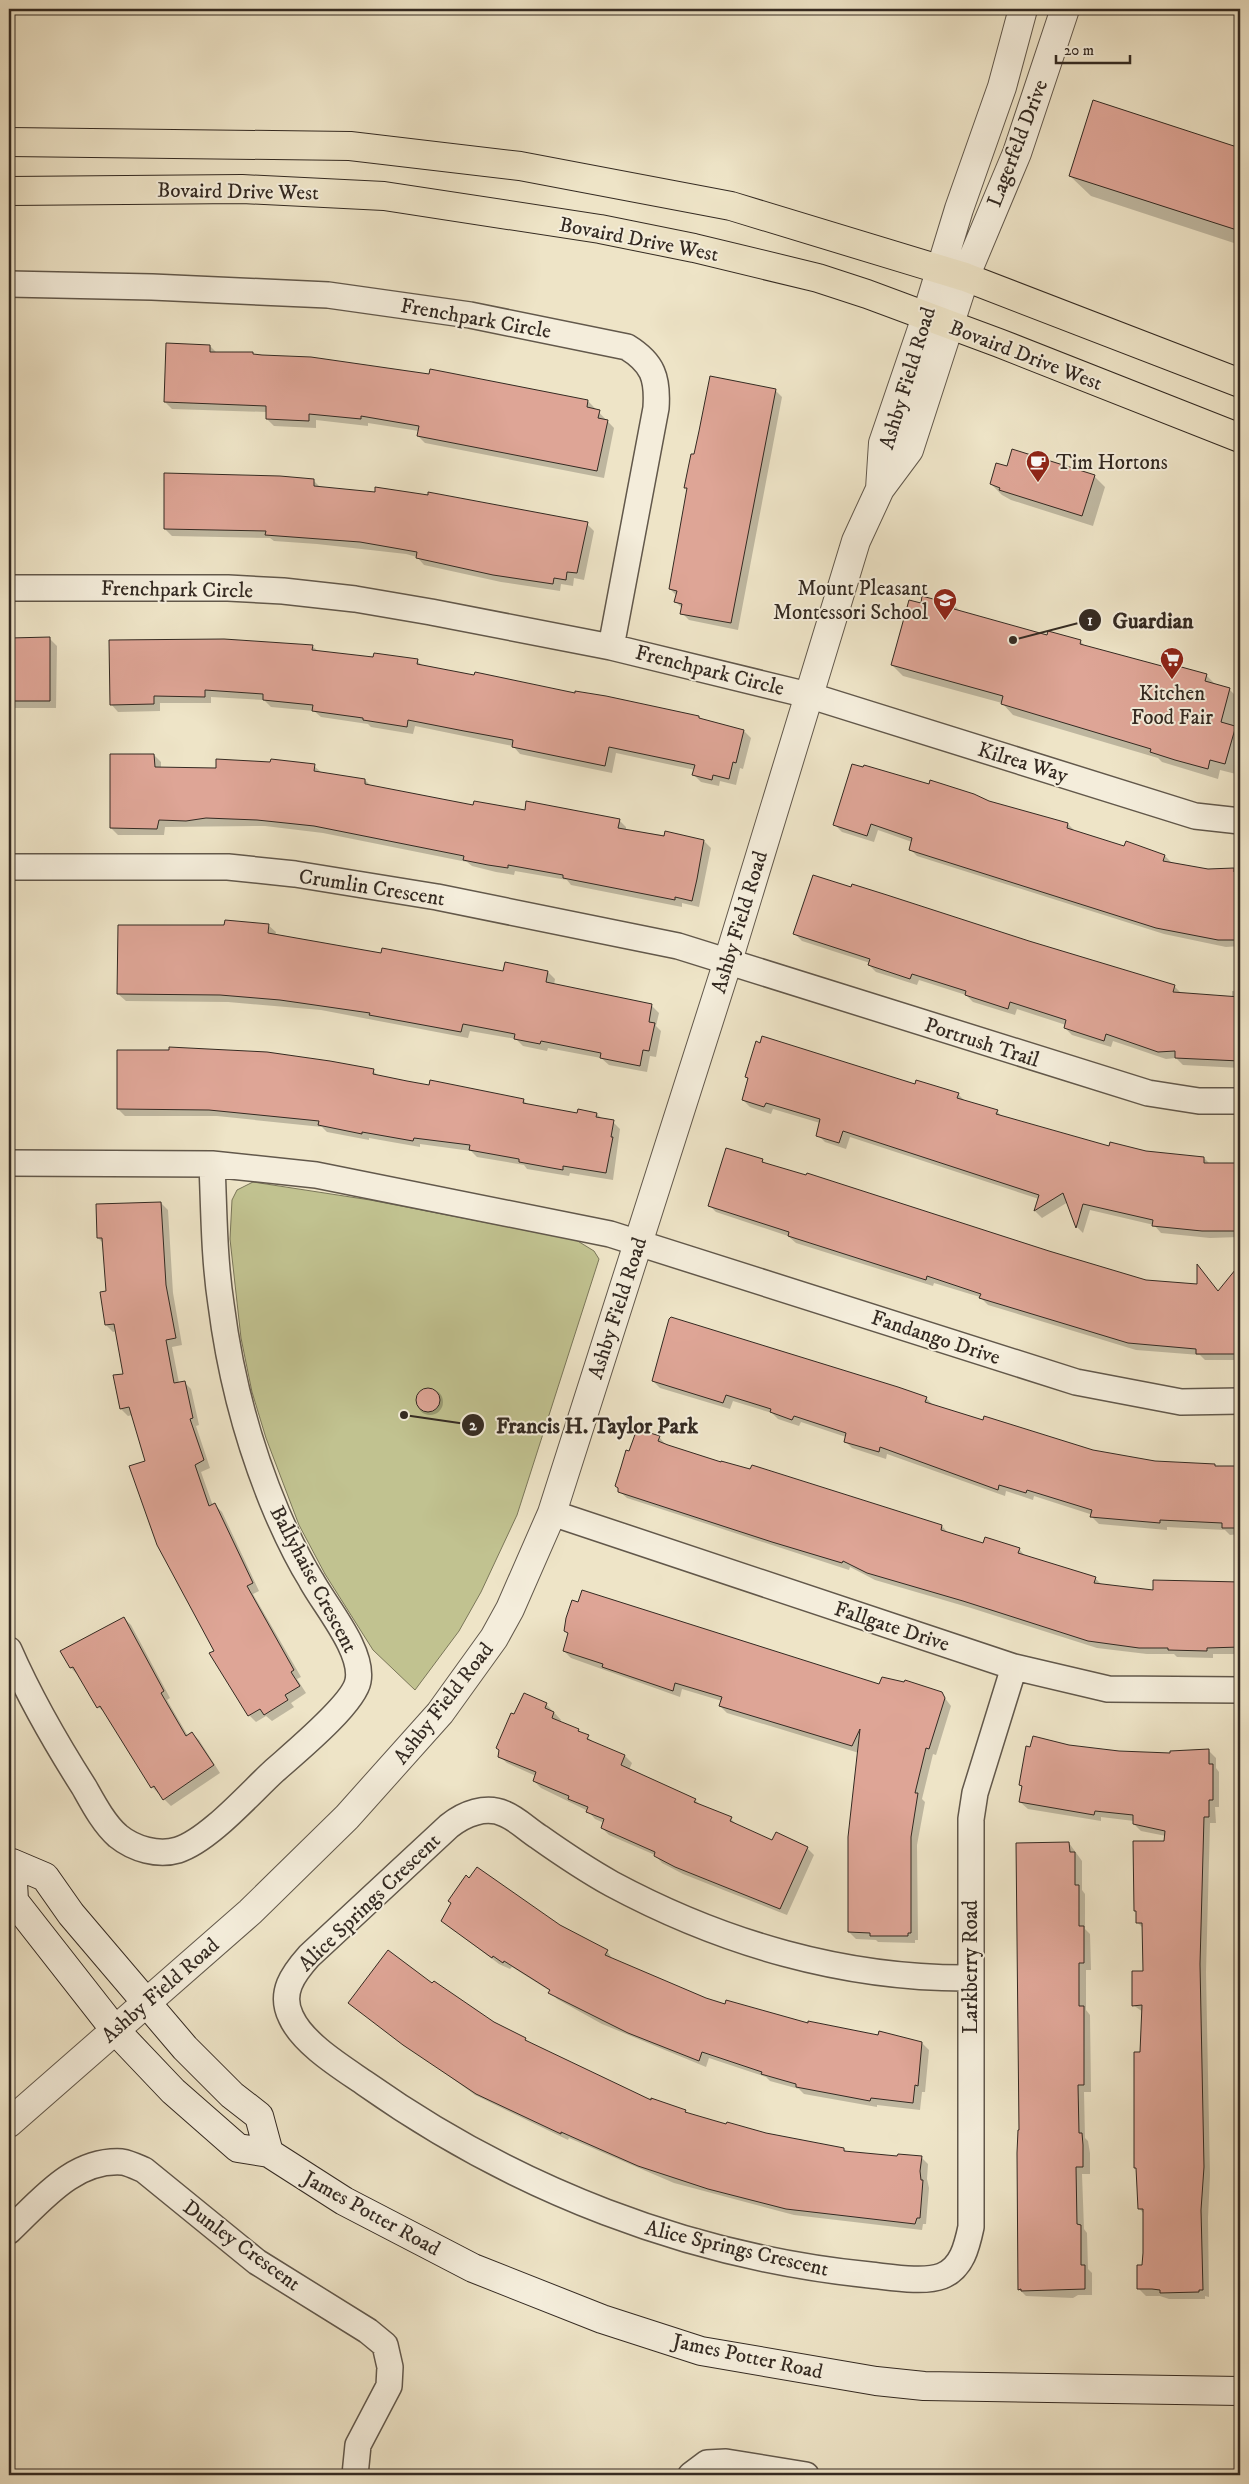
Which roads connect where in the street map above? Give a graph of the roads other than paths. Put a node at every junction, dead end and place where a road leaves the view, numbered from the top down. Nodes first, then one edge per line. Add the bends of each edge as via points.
1 (1023, 9) edge
2 (1065, 9) edge
3 (9, 128) edge
4 (9, 142) edge
5 (50, 142) junction
6 (9, 191) edge
7 (940, 269) junction
8 (965, 277) junction
9 (9, 284) edge
10 (937, 321) junction
11 (1240, 383) edge
12 (1240, 438) edge
13 (9, 588) edge
14 (611, 646) junction
15 (808, 695) junction
16 (1240, 821) edge
17 (9, 867) edge
18 (728, 961) junction
19 (1240, 1101) edge
20 (9, 1163) edge
21 (212, 1164) junction
22 (639, 1242) junction
23 (1240, 1401) edge
24 (552, 1513) junction
25 (9, 1650) edge
26 (1014, 1667) junction
27 (1240, 1690) edge
28 (11, 1860) edge
29 (970, 1978) junction
30 (146, 2003) junction
31 (115, 2030) junction
32 (9, 2123) edge
33 (269, 2153) junction
34 (9, 2231) edge
35 (953, 2268) joint
36 (1240, 2391) edge
37 (355, 2475) edge
38 (691, 2475) edge
39 (806, 2475) edge

1 - 7 street, Lagerfeld Drive via 1002,87
2 - 8 street, Lagerfeld Drive via 1017,152
3 - 5 main road
4 - 5 main road
5 - 7 main road via 350,146 520,166 731,206
6 - 10 main road, Bovaird Drive West via 242,189 384,196 600,229 694,248 818,278
7 - 8 main road
7 - 10 street, Ashby Field Road
8 - 10 street, Ashby Field Road
8 - 11 main road
9 - 14 street, Frenchpark Circle via 328,295 470,316 627,347 642,357 658,387
10 - 12 main road, Bovaird Drive West
10 - 15 street, Ashby Field Road via 883,443 880,489 856,540
13 - 14 street, Frenchpark Circle via 283,591 412,609
14 - 15 street, Frenchpark Circle
15 - 16 street, Kilrea Way via 1195,816
15 - 18 street, Ashby Field Road
17 - 18 street, Crumlin Crescent via 228,867 295,874 456,901 678,946
18 - 19 street, Portrush Trail via 1110,1083 1173,1098
18 - 22 street, Ashby Field Road
20 - 21 street
21 - 22 street via 316,1174 588,1228
21 - 25 street, Ballyhaise Crescent via 221,1304 237,1388 254,1449 292,1546 352,1649 358,1668 358,1683 352,1695 332,1717 202,1838 174,1851 147,1851 130,1845 115,1834 101,1814 53,1738
22 - 23 street, Fandango Drive via 1076,1382 1181,1402
22 - 24 street, Ashby Field Road
24 - 26 street, Fallgate Drive
24 - 30 street, Ashby Field Road via 494,1638 423,1735 302,1862
26 - 27 street, Fallgate Drive via 1108,1690
26 - 29 street, Larkberry Road via 974,1794
28 - 30 street, James Potter Road via 45,1877 71,1914
28 - 31 street, James Potter Road via 14,1901
29 - 35 street, Larkberry Road via 971,2227 962,2258
29 - 35 street, Alice Springs Crescent via 931,1978 834,1966 751,1944 653,1905 574,1862 504,1814 485,1810 471,1813 449,1826 309,1956 287,1986 290,2016 297,2028 341,2066 446,2136 585,2205 682,2238 796,2264 853,2273 933,2279
30 - 31 street, Ashby Field Road
30 - 33 street, James Potter Road via 232,2095 259,2116
31 - 32 street, Ashby Field Road
31 - 33 street, James Potter Road via 173,2091 238,2148
33 - 36 street, James Potter Road via 344,2202 472,2268 602,2319 701,2351 876,2381 924,2386
34 - 37 street, Dunley Crescent via 69,2176 87,2167 124,2162 144,2170 257,2262 385,2345 390,2367 389,2386 358,2445
38 - 39 street via 707,2463 726,2462

